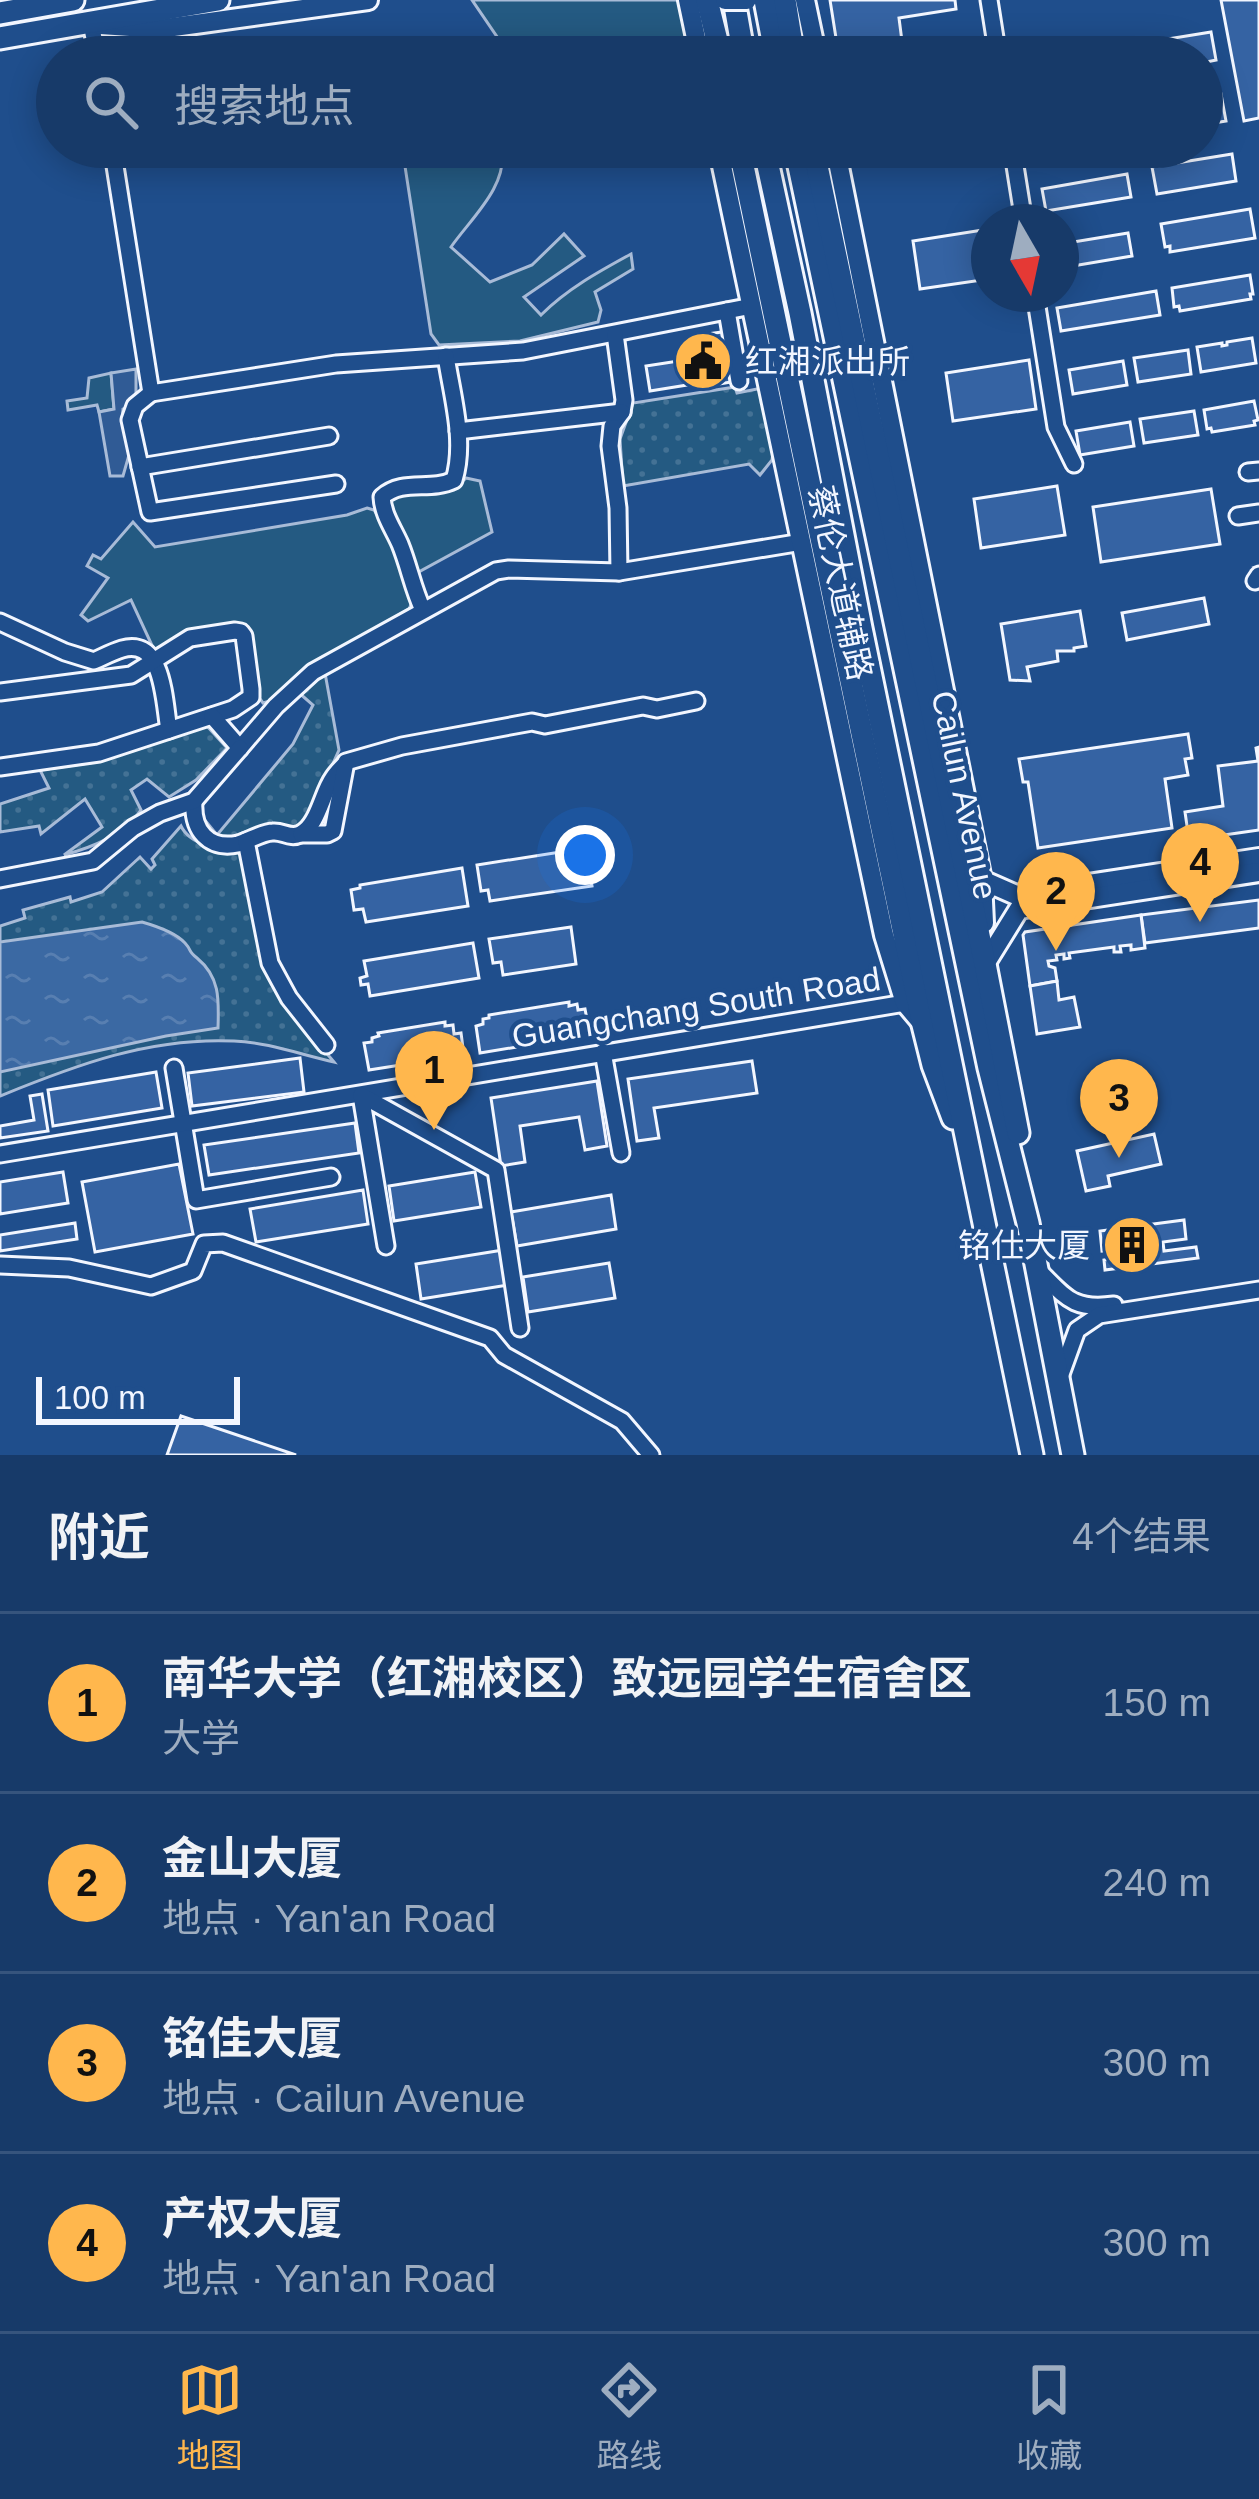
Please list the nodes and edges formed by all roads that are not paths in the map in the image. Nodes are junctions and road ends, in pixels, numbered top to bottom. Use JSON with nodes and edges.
{"nodes":[{"id":1,"x":73,"y":0,"type":"edge"},
{"id":2,"x":218,"y":0,"type":"edge"},
{"id":3,"x":368,"y":0,"type":"edge"},
{"id":4,"x":688,"y":0,"type":"edge"},
{"id":5,"x":734,"y":0,"type":"edge"},
{"id":6,"x":747,"y":0,"type":"edge"},
{"id":7,"x":765,"y":0,"type":"edge"},
{"id":8,"x":785,"y":0,"type":"edge"},
{"id":9,"x":805,"y":0,"type":"edge"},
{"id":10,"x":989,"y":0,"type":"edge"},
{"id":11,"x":713,"y":3,"type":"edge"},
{"id":12,"x":0,"y":13,"type":"edge"},
{"id":13,"x":91,"y":24,"type":"junction"},
{"id":14,"x":94,"y":36,"type":"edge"},
{"id":15,"x":696,"y":36,"type":"edge"},
{"id":16,"x":718,"y":36,"type":"edge"},
{"id":17,"x":740,"y":36,"type":"edge"},
{"id":18,"x":772,"y":36,"type":"edge"},
{"id":19,"x":791,"y":36,"type":"edge"},
{"id":20,"x":813,"y":36,"type":"edge"},
{"id":21,"x":995,"y":36,"type":"edge"},
{"id":22,"x":0,"y":38,"type":"edge"},
{"id":23,"x":115,"y":168,"type":"edge"},
{"id":24,"x":722,"y":168,"type":"edge"},
{"id":25,"x":744,"y":168,"type":"edge"},
{"id":26,"x":769,"y":168,"type":"edge"},
{"id":27,"x":799,"y":168,"type":"edge"},
{"id":28,"x":817,"y":168,"type":"edge"},
{"id":29,"x":840,"y":168,"type":"edge"},
{"id":30,"x":1015,"y":168,"type":"edge"},
{"id":31,"x":1021,"y":204,"type":"edge"},
{"id":32,"x":752,"y":306,"type":"junction"},
{"id":33,"x":727,"y":311,"type":"junction"},
{"id":34,"x":1038,"y":312,"type":"edge"},
{"id":35,"x":615,"y":334,"type":"junction"},
{"id":36,"x":446,"y":356,"type":"junction"},
{"id":37,"x":739,"y":381,"type":"dead end"},
{"id":38,"x":151,"y":393,"type":"junction"},
{"id":39,"x":622,"y":412,"type":"junction"},
{"id":40,"x":458,"y":431,"type":"junction"},
{"id":41,"x":329,"y":436,"type":"dead end"},
{"id":42,"x":1074,"y":464,"type":"dead end"},
{"id":43,"x":140,"y":466,"type":"junction"},
{"id":44,"x":336,"y":484,"type":"dead end"},
{"id":45,"x":1259,"y":513,"type":"edge"},
{"id":46,"x":1238,"y":516,"type":"dead end"},
{"id":47,"x":802,"y":542,"type":"junction"},
{"id":48,"x":619,"y":572,"type":"junction"},
{"id":49,"x":423,"y":610,"type":"junction"},
{"id":50,"x":0,"y":622,"type":"edge"},
{"id":51,"x":153,"y":660,"type":"junction"},
{"id":52,"x":0,"y":692,"type":"edge"},
{"id":53,"x":696,"y":701,"type":"dead end"},
{"id":54,"x":212,"y":716,"type":"junction"},
{"id":55,"x":169,"y":730,"type":"junction"},
{"id":56,"x":240,"y":748,"type":"junction"},
{"id":57,"x":0,"y":767,"type":"edge"},
{"id":58,"x":194,"y":801,"type":"junction"},
{"id":59,"x":246,"y":841,"type":"junction"},
{"id":60,"x":1259,"y":858,"type":"edge"},
{"id":61,"x":1259,"y":872,"type":"edge"},
{"id":62,"x":0,"y":879,"type":"edge"},
{"id":63,"x":982,"y":880,"type":"junction"},
{"id":64,"x":985,"y":964,"type":"junction"},
{"id":65,"x":905,"y":1003,"type":"junction"},
{"id":66,"x":922,"y":1024,"type":"junction"},
{"id":67,"x":326,"y":1045,"type":"dead end"},
{"id":68,"x":603,"y":1052,"type":"junction"},
{"id":69,"x":174,"y":1068,"type":"dead end"},
{"id":70,"x":361,"y":1095,"type":"junction"},
{"id":71,"x":183,"y":1124,"type":"junction"},
{"id":72,"x":620,"y":1153,"type":"dead end"},
{"id":73,"x":0,"y":1154,"type":"edge"},
{"id":74,"x":331,"y":1177,"type":"dead end"},
{"id":75,"x":976,"y":1181,"type":"junction"},
{"id":76,"x":1028,"y":1223,"type":"junction"},
{"id":77,"x":386,"y":1246,"type":"dead end"},
{"id":78,"x":0,"y":1265,"type":"edge"},
{"id":79,"x":1037,"y":1270,"type":"junction"},
{"id":80,"x":1259,"y":1286,"type":"edge"},
{"id":81,"x":520,"y":1328,"type":"dead end"},
{"id":82,"x":1059,"y":1380,"type":"junction"},
{"id":83,"x":651,"y":1455,"type":"edge"},
{"id":84,"x":1032,"y":1455,"type":"edge"},
{"id":85,"x":1073,"y":1455,"type":"edge"}],
"edges":[{"from":1,"to":12,"type":"highway"},
{"from":2,"to":13,"type":"highway"},
{"from":3,"to":13,"type":"main road"},
{"from":4,"to":15,"type":"main road"},
{"from":5,"to":17,"type":"highway"},
{"from":6,"to":11,"type":"main road","bridge":true},
{"from":7,"to":18,"type":"highway"},
{"from":8,"to":19,"type":"highway"},
{"from":9,"to":20,"type":"main road"},
{"from":10,"to":21,"type":"street"},
{"from":11,"to":16,"type":"highway"},
{"from":13,"to":14,"type":"street"},
{"from":13,"to":22,"type":"highway"},
{"from":23,"to":38,"type":"street"},
{"from":24,"to":32,"type":"main road","name":"蔡伦大道辅路"},
{"from":25,"to":66,"type":"highway"},
{"from":26,"to":75,"type":"highway","name":"Cailun Avenue"},
{"from":27,"to":76,"type":"highway","name":"Cailun Avenue"},
{"from":28,"to":64,"type":"highway"},
{"from":29,"to":63,"type":"main road"},
{"from":30,"to":31,"type":"street"},
{"from":32,"to":33,"type":"street"},
{"from":32,"to":47,"type":"main road","name":"蔡伦大道辅路"},
{"from":33,"to":35,"type":"street"},
{"from":33,"to":37,"type":"street"},
{"from":34,"to":42,"type":"street"},
{"from":35,"to":36,"type":"street"},
{"from":35,"to":39,"type":"street"},
{"from":36,"to":38,"type":"street"},
{"from":36,"to":40,"type":"street"},
{"from":38,"to":43,"type":"street"},
{"from":39,"to":40,"type":"street"},
{"from":39,"to":48,"type":"street"},
{"from":40,"to":49,"type":"street"},
{"from":41,"to":43,"type":"street"},
{"from":43,"to":44,"type":"street"},
{"from":45,"to":46,"type":"street"},
{"from":47,"to":48,"type":"street"},
{"from":47,"to":65,"type":"main road","name":"蔡伦大道辅路"},
{"from":48,"to":49,"type":"street"},
{"from":49,"to":56,"type":"street"},
{"from":50,"to":51,"type":"street"},
{"from":51,"to":52,"type":"street"},
{"from":51,"to":54,"type":"street"},
{"from":51,"to":55,"type":"street"},
{"from":53,"to":59,"type":"street"},
{"from":54,"to":55,"type":"street"},
{"from":54,"to":56,"type":"street"},
{"from":55,"to":57,"type":"street"},
{"from":56,"to":58,"type":"street"},
{"from":58,"to":59,"type":"street"},
{"from":58,"to":62,"type":"street"},
{"from":59,"to":67,"type":"street"},
{"from":60,"to":63,"type":"main road"},
{"from":61,"to":64,"type":"main road"},
{"from":63,"to":64,"type":"main road"},
{"from":64,"to":76,"type":"highway"},
{"from":65,"to":66,"type":"main road","name":"蔡伦大道辅路"},
{"from":65,"to":68,"type":"street","name":"Guangchang South Road"},
{"from":66,"to":75,"type":"highway"},
{"from":68,"to":70,"type":"street","name":"Guangchang South Road"},
{"from":68,"to":72,"type":"street"},
{"from":69,"to":71,"type":"street"},
{"from":70,"to":71,"type":"street","name":"Guangchang South Road"},
{"from":70,"to":77,"type":"street"},
{"from":70,"to":81,"type":"street"},
{"from":71,"to":73,"type":"street","name":"Guangchang South Road"},
{"from":71,"to":74,"type":"street"},
{"from":75,"to":84,"type":"highway","name":"Cailun Avenue"},
{"from":76,"to":79,"type":"highway","name":"Cailun Avenue"},
{"from":78,"to":83,"type":"street"},
{"from":79,"to":80,"type":"street"},
{"from":79,"to":82,"type":"highway","name":"Cailun Avenue"},
{"from":80,"to":82,"type":"street"},
{"from":82,"to":85,"type":"highway","name":"Cailun Avenue"}]}
